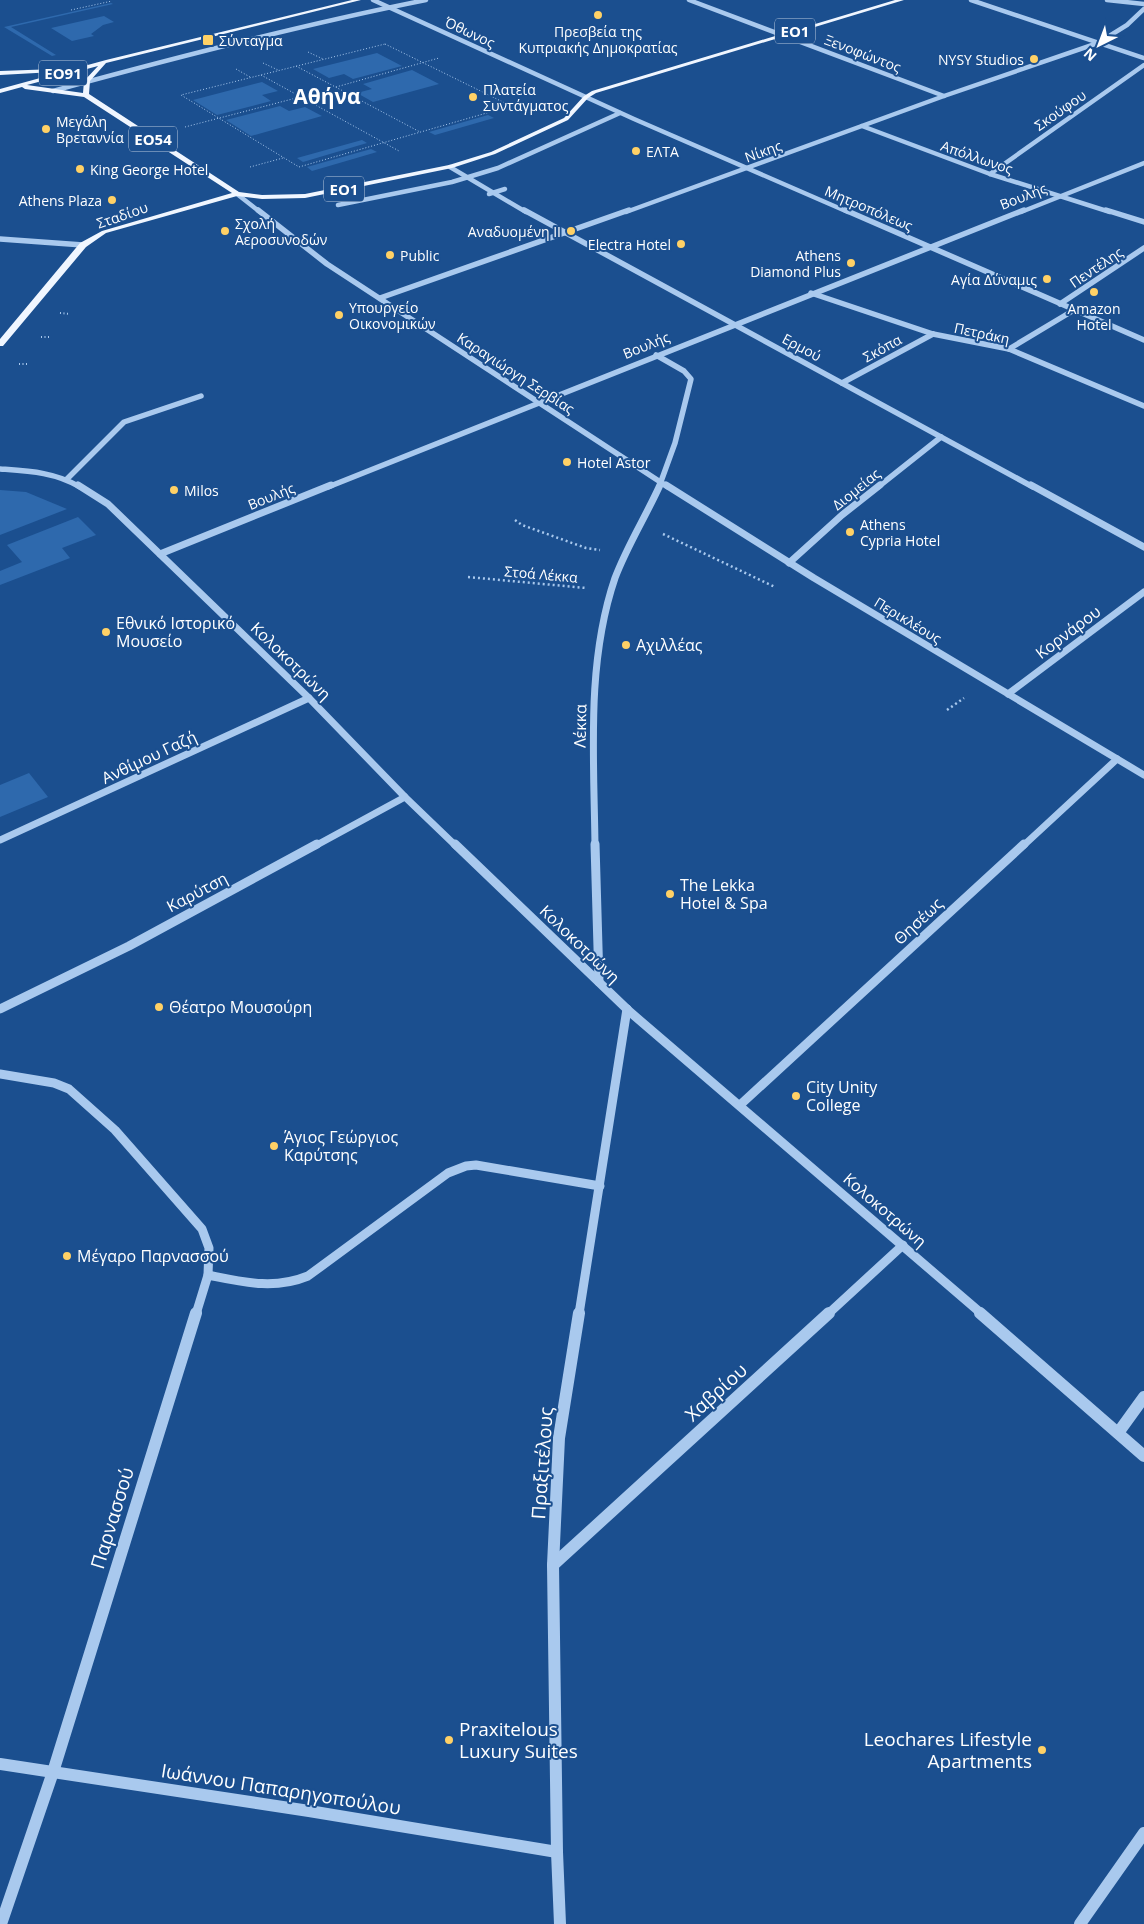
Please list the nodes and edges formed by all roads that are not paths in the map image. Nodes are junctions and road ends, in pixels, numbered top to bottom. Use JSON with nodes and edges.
{"nodes":[{"id":1,"x":358,"y":0,"type":"edge"},
{"id":2,"x":373,"y":0,"type":"edge"},
{"id":3,"x":426,"y":0,"type":"edge"},
{"id":4,"x":689,"y":0,"type":"edge"},
{"id":5,"x":901,"y":0,"type":"edge"},
{"id":6,"x":971,"y":0,"type":"edge"},
{"id":7,"x":1107,"y":0,"type":"edge"},
{"id":8,"x":1144,"y":4,"type":"edge"},
{"id":9,"x":389,"y":7,"type":"junction"},
{"id":10,"x":1144,"y":9,"type":"edge"},
{"id":11,"x":782,"y":35,"type":"junction"},
{"id":12,"x":1098,"y":42,"type":"junction"},
{"id":13,"x":1144,"y":58,"type":"edge"},
{"id":14,"x":108,"y":61,"type":"junction"},
{"id":15,"x":1144,"y":65,"type":"edge"},
{"id":16,"x":0,"y":73,"type":"edge"},
{"id":17,"x":86,"y":82,"type":"junction"},
{"id":18,"x":0,"y":83,"type":"edge"},
{"id":19,"x":18,"y":86,"type":"junction"},
{"id":20,"x":53,"y":90,"type":"junction"},
{"id":21,"x":0,"y":91,"type":"edge"},
{"id":22,"x":86,"y":95,"type":"junction"},
{"id":23,"x":944,"y":96,"type":"junction"},
{"id":24,"x":585,"y":97,"type":"junction"},
{"id":25,"x":620,"y":113,"type":"junction"},
{"id":26,"x":862,"y":126,"type":"junction"},
{"id":27,"x":1144,"y":163,"type":"edge"},
{"id":28,"x":450,"y":167,"type":"junction"},
{"id":29,"x":748,"y":169,"type":"junction"},
{"id":30,"x":990,"y":174,"type":"junction"},
{"id":31,"x":466,"y":178,"type":"junction"},
{"id":32,"x":504,"y":189,"type":"dead end"},
{"id":33,"x":237,"y":194,"type":"junction"},
{"id":34,"x":490,"y":194,"type":"junction"},
{"id":35,"x":1057,"y":196,"type":"junction"},
{"id":36,"x":338,"y":205,"type":"dead end"},
{"id":37,"x":1144,"y":222,"type":"edge"},
{"id":38,"x":565,"y":233,"type":"junction"},
{"id":39,"x":0,"y":239,"type":"edge"},
{"id":40,"x":84,"y":245,"type":"junction"},
{"id":41,"x":929,"y":246,"type":"junction"},
{"id":42,"x":1144,"y":248,"type":"edge"},
{"id":43,"x":811,"y":293,"type":"junction"},
{"id":44,"x":380,"y":298,"type":"junction"},
{"id":45,"x":1060,"y":304,"type":"junction"},
{"id":46,"x":1074,"y":310,"type":"junction"},
{"id":47,"x":733,"y":324,"type":"junction"},
{"id":48,"x":933,"y":334,"type":"junction"},
{"id":49,"x":1144,"y":340,"type":"edge"},
{"id":50,"x":0,"y":344,"type":"edge"},
{"id":51,"x":1010,"y":349,"type":"junction"},
{"id":52,"x":656,"y":354,"type":"junction"},
{"id":53,"x":842,"y":383,"type":"junction"},
{"id":54,"x":201,"y":396,"type":"dead end"},
{"id":55,"x":536,"y":402,"type":"junction"},
{"id":56,"x":1144,"y":406,"type":"edge"},
{"id":57,"x":942,"y":437,"type":"junction"},
{"id":58,"x":0,"y":469,"type":"edge"},
{"id":59,"x":67,"y":478,"type":"junction"},
{"id":60,"x":661,"y":482,"type":"junction"},
{"id":61,"x":1144,"y":547,"type":"edge"},
{"id":62,"x":160,"y":554,"type":"junction"},
{"id":63,"x":789,"y":563,"type":"junction"},
{"id":64,"x":1144,"y":592,"type":"edge"},
{"id":65,"x":1008,"y":694,"type":"junction"},
{"id":66,"x":309,"y":698,"type":"junction"},
{"id":67,"x":1117,"y":758,"type":"junction"},
{"id":68,"x":1144,"y":775,"type":"edge"},
{"id":69,"x":405,"y":796,"type":"junction"},
{"id":70,"x":0,"y":840,"type":"edge"},
{"id":71,"x":599,"y":982,"type":"junction"},
{"id":72,"x":0,"y":1009,"type":"edge"},
{"id":73,"x":627,"y":1009,"type":"junction"},
{"id":74,"x":0,"y":1074,"type":"edge"},
{"id":75,"x":740,"y":1105,"type":"junction"},
{"id":76,"x":600,"y":1186,"type":"junction"},
{"id":77,"x":903,"y":1245,"type":"junction"},
{"id":78,"x":208,"y":1275,"type":"junction"},
{"id":79,"x":1144,"y":1397,"type":"edge"},
{"id":80,"x":1118,"y":1433,"type":"junction"},
{"id":81,"x":1144,"y":1456,"type":"edge"},
{"id":82,"x":553,"y":1565,"type":"junction"},
{"id":83,"x":0,"y":1764,"type":"edge"},
{"id":84,"x":53,"y":1772,"type":"junction"},
{"id":85,"x":1144,"y":1833,"type":"edge"},
{"id":86,"x":557,"y":1852,"type":"junction"},
{"id":87,"x":1,"y":1924,"type":"edge"},
{"id":88,"x":560,"y":1924,"type":"edge"},
{"id":89,"x":1080,"y":1924,"type":"edge"}],
"edges":[{"from":1,"to":14,"type":"main road","number":"ΕΟ91"},
{"from":2,"to":9,"type":"street","name":"Όθωνος"},
{"from":3,"to":9,"type":"street"},
{"from":4,"to":11,"type":"street","name":"Ξενοφώντος"},
{"from":5,"to":11,"type":"main road","number":"ΕΟ1"},
{"from":6,"to":12,"type":"street"},
{"from":7,"to":8,"type":"street"},
{"from":9,"to":17,"type":"street"},
{"from":9,"to":24,"type":"street","name":"Όθωνος"},
{"from":10,"to":12,"type":"street","name":"Νίκης"},
{"from":11,"to":23,"type":"street","name":"Ξενοφώντος"},
{"from":11,"to":24,"type":"main road","number":"ΕΟ1"},
{"from":12,"to":13,"type":"street"},
{"from":12,"to":23,"type":"street","name":"Νίκης"},
{"from":14,"to":16,"type":"main road"},
{"from":14,"to":17,"type":"main road"},
{"from":14,"to":19,"type":"main road","number":"ΕΟ91"},
{"from":15,"to":30,"type":"street","name":"Σκούφου"},
{"from":17,"to":20,"type":"street"},
{"from":17,"to":22,"type":"main road"},
{"from":18,"to":19,"type":"main road","number":"ΕΟ54"},
{"from":19,"to":20,"type":"main road","number":"ΕΟ54"},
{"from":19,"to":21,"type":"main road"},
{"from":20,"to":22,"type":"main road","number":"ΕΟ54"},
{"from":22,"to":33,"type":"main road","number":"ΕΟ54"},
{"from":23,"to":26,"type":"street","name":"Νίκης"},
{"from":24,"to":25,"type":"street","name":"Μητροπόλεως"},
{"from":24,"to":28,"type":"main road","number":"ΕΟ1"},
{"from":25,"to":29,"type":"street","name":"Μητροπόλεως"},
{"from":25,"to":31,"type":"street"},
{"from":26,"to":29,"type":"street","name":"Νίκης"},
{"from":26,"to":30,"type":"street","name":"Απόλλωνος"},
{"from":27,"to":35,"type":"street","name":"Βουλής"},
{"from":28,"to":31,"type":"street","name":"Ερμού"},
{"from":28,"to":33,"type":"main road","number":"ΕΟ1"},
{"from":29,"to":38,"type":"street","name":"Νίκης"},
{"from":29,"to":41,"type":"street","name":"Μητροπόλεως"},
{"from":30,"to":35,"type":"street","name":"Απόλλωνος"},
{"from":31,"to":34,"type":"street","name":"Ερμού"},
{"from":31,"to":36,"type":"street"},
{"from":32,"to":34,"type":"street"},
{"from":33,"to":40,"type":"main road","name":"Σταδίου","number":"ΕΟ1"},
{"from":33,"to":44,"type":"street","name":"Καραγιώργη Σερβίας"},
{"from":34,"to":38,"type":"street","name":"Ερμού"},
{"from":35,"to":37,"type":"street","name":"Απόλλωνος"},
{"from":35,"to":41,"type":"street","name":"Βουλής"},
{"from":38,"to":44,"type":"street","name":"Νίκης"},
{"from":38,"to":47,"type":"street","name":"Ερμού"},
{"from":39,"to":40,"type":"street"},
{"from":40,"to":50,"type":"main road","name":"Σταδίου","number":"ΕΟ1"},
{"from":41,"to":43,"type":"street","name":"Βουλής"},
{"from":41,"to":45,"type":"street","name":"Μητροπόλεως"},
{"from":42,"to":45,"type":"street","name":"Πεντέλης"},
{"from":43,"to":47,"type":"street","name":"Βουλής"},
{"from":43,"to":48,"type":"street","name":"Πετράκη"},
{"from":44,"to":55,"type":"street","name":"Καραγιώργη Σερβίας"},
{"from":45,"to":46,"type":"street","name":"Μητροπόλεως"},
{"from":46,"to":49,"type":"street","name":"Μητροπόλεως"},
{"from":46,"to":51,"type":"street","name":"Πεντέλης"},
{"from":47,"to":52,"type":"street","name":"Βουλής"},
{"from":47,"to":53,"type":"street","name":"Ερμού"},
{"from":48,"to":51,"type":"street","name":"Πετράκη"},
{"from":48,"to":53,"type":"street","name":"Σκόπα"},
{"from":51,"to":56,"type":"street","name":"Πετράκη"},
{"from":52,"to":55,"type":"street","name":"Βουλής"},
{"from":52,"to":60,"type":"street","name":"Λέκκα"},
{"from":53,"to":57,"type":"street","name":"Ερμού"},
{"from":54,"to":59,"type":"street"},
{"from":55,"to":60,"type":"street","name":"Καραγιώργη Σερβίας"},
{"from":55,"to":62,"type":"street","name":"Βουλής"},
{"from":57,"to":61,"type":"street","name":"Ερμού"},
{"from":57,"to":63,"type":"street","name":"Διομείας"},
{"from":58,"to":59,"type":"street","name":"Κολοκοτρώνη"},
{"from":59,"to":62,"type":"street","name":"Κολοκοτρώνη"},
{"from":60,"to":63,"type":"street","name":"Περικλέους"},
{"from":60,"to":71,"type":"street","name":"Λέκκα"},
{"from":62,"to":66,"type":"street","name":"Κολοκοτρώνη"},
{"from":63,"to":65,"type":"street","name":"Περικλέους"},
{"from":64,"to":65,"type":"street","name":"Κορνάρου"},
{"from":65,"to":67,"type":"street","name":"Περικλέους"},
{"from":66,"to":69,"type":"street","name":"Κολοκοτρώνη"},
{"from":66,"to":70,"type":"street","name":"Ανθίμου Γαζή"},
{"from":67,"to":68,"type":"street","name":"Περικλέους"},
{"from":67,"to":75,"type":"street","name":"Θησέως"},
{"from":69,"to":71,"type":"street","name":"Κολοκοτρώνη"},
{"from":69,"to":72,"type":"street","name":"Καρύτση"},
{"from":71,"to":73,"type":"street","name":"Κολοκοτρώνη"},
{"from":73,"to":75,"type":"street","name":"Κολοκοτρώνη"},
{"from":73,"to":76,"type":"street","name":"Πραξιτέλους"},
{"from":74,"to":78,"type":"street"},
{"from":75,"to":77,"type":"street","name":"Κολοκοτρώνη"},
{"from":76,"to":78,"type":"street"},
{"from":76,"to":82,"type":"street","name":"Πραξιτέλους"},
{"from":77,"to":80,"type":"street","name":"Κολοκοτρώνη"},
{"from":77,"to":82,"type":"street","name":"Χαβρίου"},
{"from":78,"to":84,"type":"street","name":"Παρνασσού"},
{"from":79,"to":80,"type":"street"},
{"from":80,"to":81,"type":"street","name":"Κολοκοτρώνη"},
{"from":82,"to":86,"type":"street","name":"Πραξιτέλους"},
{"from":83,"to":84,"type":"street","name":"Ιωάννου Παπαρηγοπούλου"},
{"from":84,"to":86,"type":"street","name":"Ιωάννου Παπαρηγοπούλου"},
{"from":84,"to":87,"type":"street"},
{"from":85,"to":89,"type":"street"},
{"from":86,"to":88,"type":"street","name":"Πραξιτέλους"}]}
